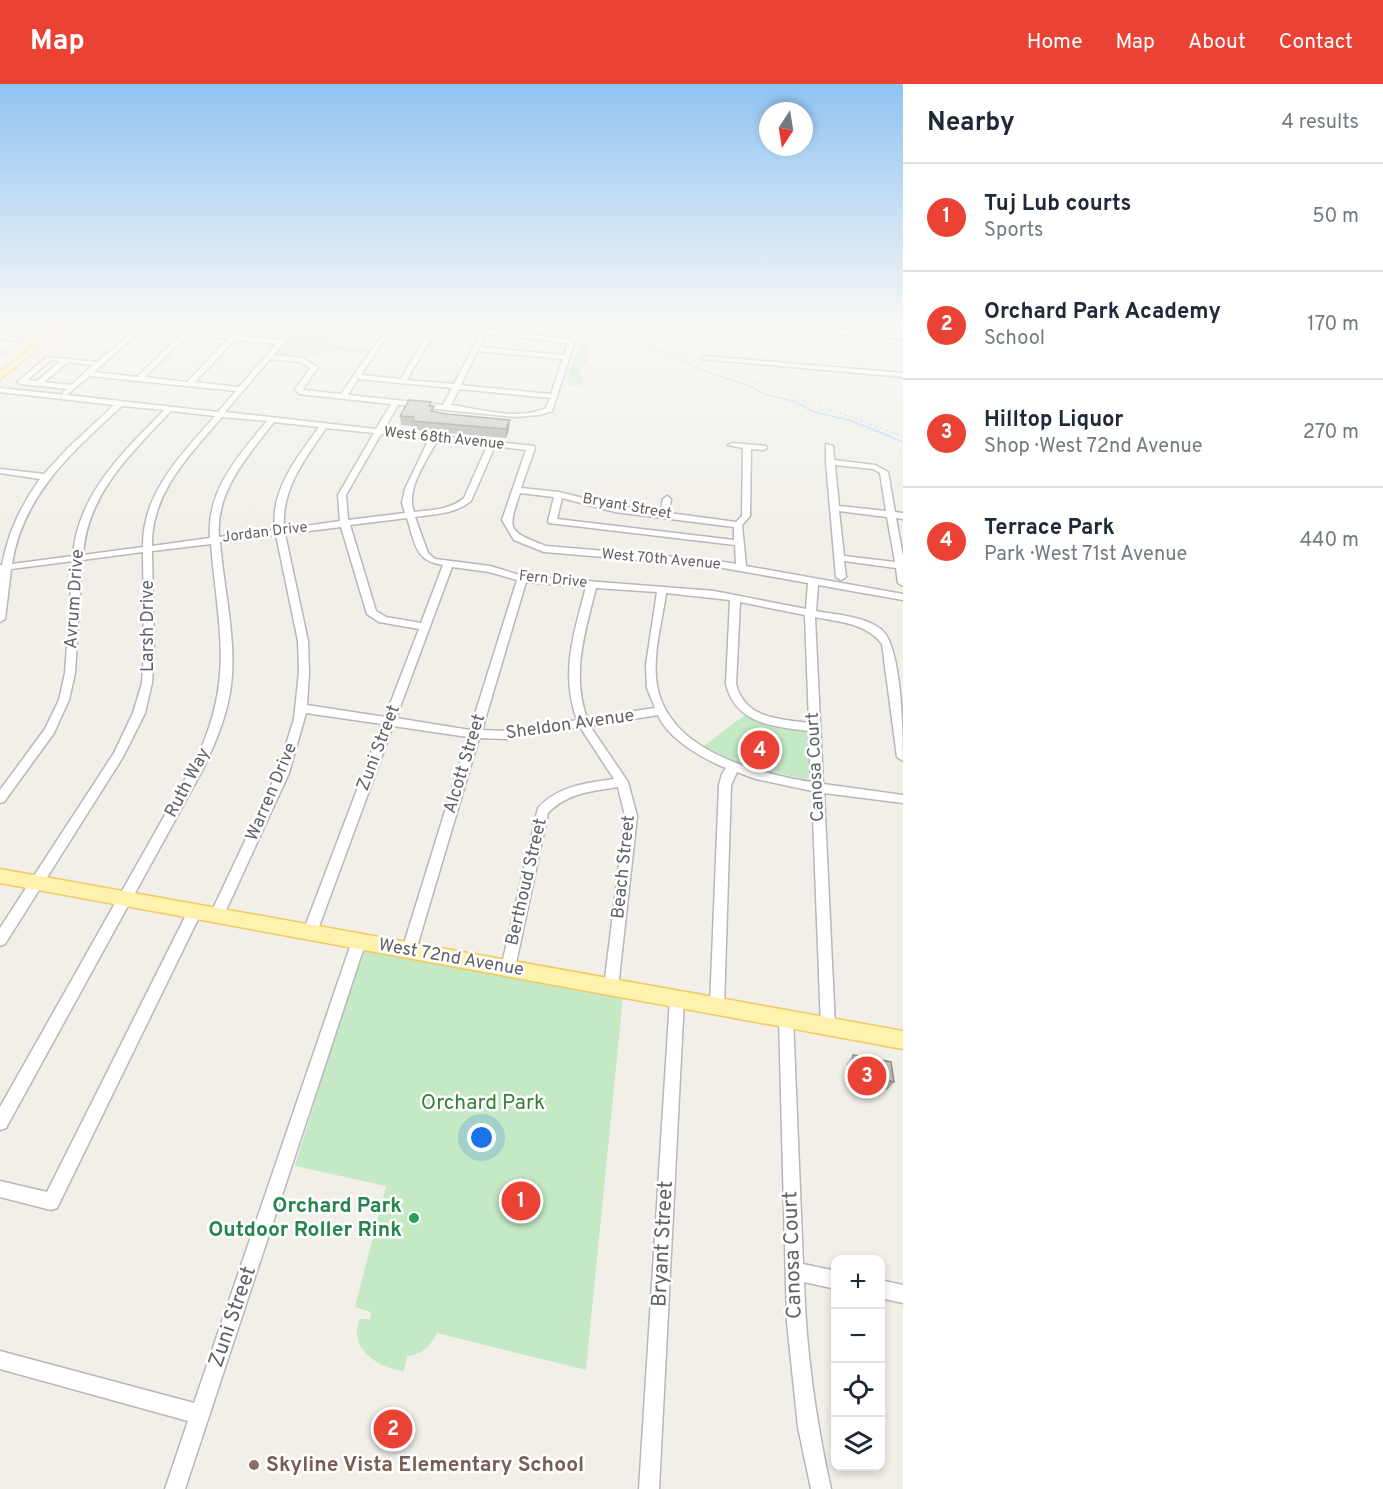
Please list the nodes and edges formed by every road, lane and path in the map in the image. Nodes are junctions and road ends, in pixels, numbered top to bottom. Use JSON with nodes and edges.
{"nodes":[{"id":1,"x":71,"y":389,"type":"edge"},
{"id":2,"x":236,"y":389,"type":"edge"},
{"id":3,"x":240,"y":389,"type":"joint"},
{"id":4,"x":299,"y":389,"type":"edge"},
{"id":5,"x":349,"y":389,"type":"edge"},
{"id":6,"x":455,"y":389,"type":"edge"},
{"id":7,"x":481,"y":389,"type":"edge"},
{"id":8,"x":556,"y":389,"type":"edge"},
{"id":9,"x":0,"y":390,"type":"edge"},
{"id":10,"x":554,"y":396,"type":"junction"},
{"id":11,"x":61,"y":397,"type":"junction"},
{"id":12,"x":343,"y":397,"type":"junction"},
{"id":13,"x":395,"y":403,"type":"junction"},
{"id":14,"x":119,"y":404,"type":"junction"},
{"id":15,"x":446,"y":407,"type":"junction"},
{"id":16,"x":169,"y":409,"type":"junction"},
{"id":17,"x":220,"y":414,"type":"junction"},
{"id":18,"x":272,"y":420,"type":"junction"},
{"id":19,"x":324,"y":426,"type":"junction"},
{"id":20,"x":379,"y":431,"type":"junction"},
{"id":21,"x":434,"y":438,"type":"junction"},
{"id":22,"x":492,"y":444,"type":"junction"},
{"id":23,"x":732,"y":445,"type":"dead end"},
{"id":24,"x":747,"y":446,"type":"junction"},
{"id":25,"x":829,"y":446,"type":"dead end"},
{"id":26,"x":531,"y":448,"type":"joint"},
{"id":27,"x":763,"y":448,"type":"dead end"},
{"id":28,"x":830,"y":462,"type":"junction"},
{"id":29,"x":0,"y":471,"type":"edge"},
{"id":30,"x":46,"y":477,"type":"junction"},
{"id":31,"x":516,"y":490,"type":"junction"},
{"id":32,"x":559,"y":495,"type":"junction"},
{"id":33,"x":667,"y":499,"type":"dead end"},
{"id":34,"x":903,"y":506,"type":"edge"},
{"id":35,"x":836,"y":508,"type":"junction"},
{"id":36,"x":890,"y":509,"type":"junction"},
{"id":37,"x":409,"y":515,"type":"junction"},
{"id":38,"x":664,"y":515,"type":"junction"},
{"id":39,"x":903,"y":516,"type":"edge"},
{"id":40,"x":345,"y":524,"type":"junction"},
{"id":41,"x":738,"y":525,"type":"junction"},
{"id":42,"x":280,"y":532,"type":"junction"},
{"id":43,"x":214,"y":540,"type":"junction"},
{"id":44,"x":740,"y":543,"type":"junction"},
{"id":45,"x":147,"y":548,"type":"junction"},
{"id":46,"x":77,"y":557,"type":"junction"},
{"id":47,"x":840,"y":558,"type":"junction"},
{"id":48,"x":448,"y":564,"type":"junction"},
{"id":49,"x":901,"y":566,"type":"edge"},
{"id":50,"x":4,"y":567,"type":"edge"},
{"id":51,"x":741,"y":568,"type":"junction"},
{"id":52,"x":842,"y":578,"type":"dead end"},
{"id":53,"x":522,"y":579,"type":"junction"},
{"id":54,"x":813,"y":581,"type":"junction"},
{"id":55,"x":903,"y":583,"type":"edge"},
{"id":56,"x":592,"y":584,"type":"junction"},
{"id":57,"x":662,"y":589,"type":"junction"},
{"id":58,"x":903,"y":597,"type":"edge"},
{"id":59,"x":735,"y":598,"type":"junction"},
{"id":60,"x":810,"y":612,"type":"junction"},
{"id":61,"x":0,"y":619,"type":"edge"},
{"id":62,"x":425,"y":627,"type":"junction"},
{"id":63,"x":302,"y":708,"type":"junction"},
{"id":64,"x":660,"y":711,"type":"junction"},
{"id":65,"x":390,"y":720,"type":"junction"},
{"id":66,"x":583,"y":724,"type":"junction"},
{"id":67,"x":813,"y":728,"type":"junction"},
{"id":68,"x":474,"y":734,"type":"junction"},
{"id":69,"x":903,"y":758,"type":"edge"},
{"id":70,"x":733,"y":768,"type":"junction"},
{"id":71,"x":622,"y":782,"type":"junction"},
{"id":72,"x":816,"y":786,"type":"junction"},
{"id":73,"x":0,"y":799,"type":"edge"},
{"id":74,"x":903,"y":799,"type":"edge"},
{"id":75,"x":0,"y":876,"type":"edge"},
{"id":76,"x":37,"y":883,"type":"junction"},
{"id":77,"x":125,"y":898,"type":"junction"},
{"id":78,"x":195,"y":911,"type":"junction"},
{"id":79,"x":217,"y":915,"type":"junction"},
{"id":80,"x":310,"y":932,"type":"junction"},
{"id":81,"x":0,"y":940,"type":"edge"},
{"id":82,"x":359,"y":941,"type":"junction"},
{"id":83,"x":409,"y":950,"type":"junction"},
{"id":84,"x":508,"y":968,"type":"junction"},
{"id":85,"x":611,"y":987,"type":"junction"},
{"id":86,"x":677,"y":999,"type":"junction"},
{"id":87,"x":717,"y":1006,"type":"junction"},
{"id":88,"x":786,"y":1018,"type":"junction"},
{"id":89,"x":828,"y":1026,"type":"junction"},
{"id":90,"x":903,"y":1040,"type":"edge"},
{"id":91,"x":0,"y":1122,"type":"edge"},
{"id":92,"x":0,"y":1190,"type":"edge"},
{"id":93,"x":793,"y":1271,"type":"junction"},
{"id":94,"x":831,"y":1279,"type":"edge"},
{"id":95,"x":885,"y":1290,"type":"edge"},
{"id":96,"x":903,"y":1294,"type":"edge"},
{"id":97,"x":0,"y":1360,"type":"edge"},
{"id":98,"x":200,"y":1414,"type":"junction"},
{"id":99,"x":175,"y":1489,"type":"edge"},
{"id":100,"x":649,"y":1489,"type":"edge"},
{"id":101,"x":821,"y":1489,"type":"edge"}],
"edges":[{"from":1,"to":11,"type":"street"},
{"from":2,"to":3,"type":"street"},
{"from":3,"to":17,"type":"street","name":"Larsh Drive"},
{"from":4,"to":12,"type":"street"},
{"from":5,"to":12,"type":"street"},
{"from":6,"to":15,"type":"street"},
{"from":7,"to":10,"type":"street"},
{"from":8,"to":10,"type":"street"},
{"from":9,"to":11,"type":"street","name":"West 68th Avenue"},
{"from":10,"to":15,"type":"street"},
{"from":11,"to":14,"type":"street","name":"West 68th Avenue"},
{"from":12,"to":13,"type":"street"},
{"from":13,"to":15,"type":"street"},
{"from":13,"to":20,"type":"street"},
{"from":14,"to":16,"type":"street","name":"West 68th Avenue"},
{"from":14,"to":30,"type":"street"},
{"from":16,"to":17,"type":"street","name":"West 68th Avenue"},
{"from":16,"to":46,"type":"street","name":"Avrum Drive"},
{"from":17,"to":18,"type":"street","name":"West 68th Avenue"},
{"from":17,"to":45,"type":"street","name":"Larsh Drive"},
{"from":18,"to":19,"type":"street","name":"West 68th Avenue"},
{"from":18,"to":43,"type":"street","name":"Ruth Way"},
{"from":19,"to":20,"type":"street","name":"West 68th Avenue"},
{"from":19,"to":42,"type":"street","name":"Warren Drive"},
{"from":20,"to":21,"type":"street","name":"West 68th Avenue"},
{"from":20,"to":40,"type":"street"},
{"from":21,"to":22,"type":"street","name":"West 68th Avenue"},
{"from":21,"to":37,"type":"street","name":"Fern Drive"},
{"from":22,"to":26,"type":"street","name":"West 68th Avenue"},
{"from":22,"to":37,"type":"street","name":"Jordan Drive"},
{"from":23,"to":24,"type":"street"},
{"from":24,"to":27,"type":"street"},
{"from":24,"to":41,"type":"street"},
{"from":25,"to":28,"type":"street"},
{"from":26,"to":31,"type":"street","name":"West 70th Avenue"},
{"from":28,"to":35,"type":"street"},
{"from":28,"to":36,"type":"street"},
{"from":29,"to":30,"type":"street"},
{"from":30,"to":50,"type":"street"},
{"from":31,"to":32,"type":"street","name":"Bryant Street"},
{"from":31,"to":51,"type":"street","name":"West 70th Avenue"},
{"from":32,"to":38,"type":"street","name":"Bryant Street"},
{"from":32,"to":44,"type":"street"},
{"from":33,"to":38,"type":"street"},
{"from":34,"to":36,"type":"street"},
{"from":35,"to":36,"type":"street"},
{"from":35,"to":47,"type":"street"},
{"from":36,"to":39,"type":"street"},
{"from":36,"to":49,"type":"street"},
{"from":37,"to":40,"type":"street","name":"Jordan Drive"},
{"from":37,"to":48,"type":"street","name":"Fern Drive"},
{"from":38,"to":41,"type":"street","name":"Bryant Street"},
{"from":40,"to":42,"type":"street","name":"Jordan Drive"},
{"from":40,"to":62,"type":"street"},
{"from":41,"to":44,"type":"street"},
{"from":42,"to":43,"type":"street","name":"Jordan Drive"},
{"from":42,"to":63,"type":"street","name":"Warren Drive"},
{"from":43,"to":45,"type":"street","name":"Jordan Drive"},
{"from":43,"to":77,"type":"street","name":"Ruth Way"},
{"from":44,"to":51,"type":"street"},
{"from":45,"to":46,"type":"street","name":"Jordan Drive"},
{"from":45,"to":76,"type":"street","name":"Larsh Drive"},
{"from":46,"to":50,"type":"street","name":"Jordan Drive"},
{"from":46,"to":73,"type":"street","name":"Avrum Drive"},
{"from":47,"to":49,"type":"street"},
{"from":47,"to":52,"type":"street"},
{"from":48,"to":53,"type":"street","name":"Fern Drive"},
{"from":48,"to":62,"type":"street","name":"Zuni Street"},
{"from":49,"to":55,"type":"street"},
{"from":50,"to":61,"type":"street"},
{"from":51,"to":54,"type":"street","name":"West 70th Avenue"},
{"from":53,"to":56,"type":"street","name":"Fern Drive"},
{"from":53,"to":68,"type":"street","name":"Alcott Street"},
{"from":54,"to":58,"type":"street","name":"West 70th Avenue"},
{"from":54,"to":60,"type":"street","name":"Canosa Court"},
{"from":56,"to":57,"type":"street","name":"Fern Drive"},
{"from":56,"to":66,"type":"street","name":"Beach Street"},
{"from":57,"to":59,"type":"street","name":"Fern Drive"},
{"from":57,"to":64,"type":"street"},
{"from":59,"to":60,"type":"street","name":"Fern Drive"},
{"from":59,"to":67,"type":"street"},
{"from":60,"to":67,"type":"street","name":"Canosa Court"},
{"from":60,"to":69,"type":"street","name":"Fern Drive"},
{"from":62,"to":65,"type":"street","name":"Zuni Street"},
{"from":63,"to":65,"type":"street","name":"Sheldon Avenue"},
{"from":63,"to":79,"type":"street","name":"Warren Drive"},
{"from":64,"to":66,"type":"street","name":"Sheldon Avenue"},
{"from":64,"to":70,"type":"street"},
{"from":65,"to":68,"type":"street","name":"Sheldon Avenue"},
{"from":65,"to":80,"type":"street","name":"Zuni Street"},
{"from":66,"to":68,"type":"street","name":"Sheldon Avenue"},
{"from":66,"to":71,"type":"street","name":"Beach Street"},
{"from":67,"to":72,"type":"street","name":"Canosa Court"},
{"from":68,"to":83,"type":"street","name":"Alcott Street"},
{"from":70,"to":72,"type":"street"},
{"from":70,"to":87,"type":"street"},
{"from":71,"to":84,"type":"street","name":"Berthoud Street"},
{"from":71,"to":85,"type":"street","name":"Beach Street"},
{"from":72,"to":74,"type":"street"},
{"from":72,"to":89,"type":"street","name":"Canosa Court"},
{"from":75,"to":76,"type":"main road","name":"West 72nd Avenue"},
{"from":76,"to":77,"type":"main road","name":"West 72nd Avenue"},
{"from":76,"to":81,"type":"street","name":"Larsh Drive"},
{"from":77,"to":78,"type":"main road","name":"West 72nd Avenue"},
{"from":77,"to":91,"type":"street","name":"Ruth Way"},
{"from":78,"to":79,"type":"main road","name":"West 72nd Avenue"},
{"from":78,"to":92,"type":"street"},
{"from":79,"to":80,"type":"main road","name":"West 72nd Avenue"},
{"from":80,"to":82,"type":"main road","name":"West 72nd Avenue"},
{"from":82,"to":83,"type":"main road","name":"West 72nd Avenue"},
{"from":82,"to":98,"type":"street","name":"Zuni Street"},
{"from":83,"to":84,"type":"main road","name":"West 72nd Avenue"},
{"from":84,"to":85,"type":"main road","name":"West 72nd Avenue"},
{"from":85,"to":86,"type":"main road","name":"West 72nd Avenue"},
{"from":86,"to":87,"type":"main road","name":"West 72nd Avenue"},
{"from":86,"to":100,"type":"street","name":"Bryant Street"},
{"from":87,"to":88,"type":"main road","name":"West 72nd Avenue"},
{"from":88,"to":89,"type":"main road","name":"West 72nd Avenue"},
{"from":88,"to":93,"type":"street","name":"Canosa Court"},
{"from":89,"to":90,"type":"main road","name":"West 72nd Avenue"},
{"from":93,"to":94,"type":"street"},
{"from":93,"to":101,"type":"street","name":"Canosa Court"},
{"from":95,"to":96,"type":"street"},
{"from":97,"to":98,"type":"street"},
{"from":98,"to":99,"type":"street","name":"Zuni Street"}]}
